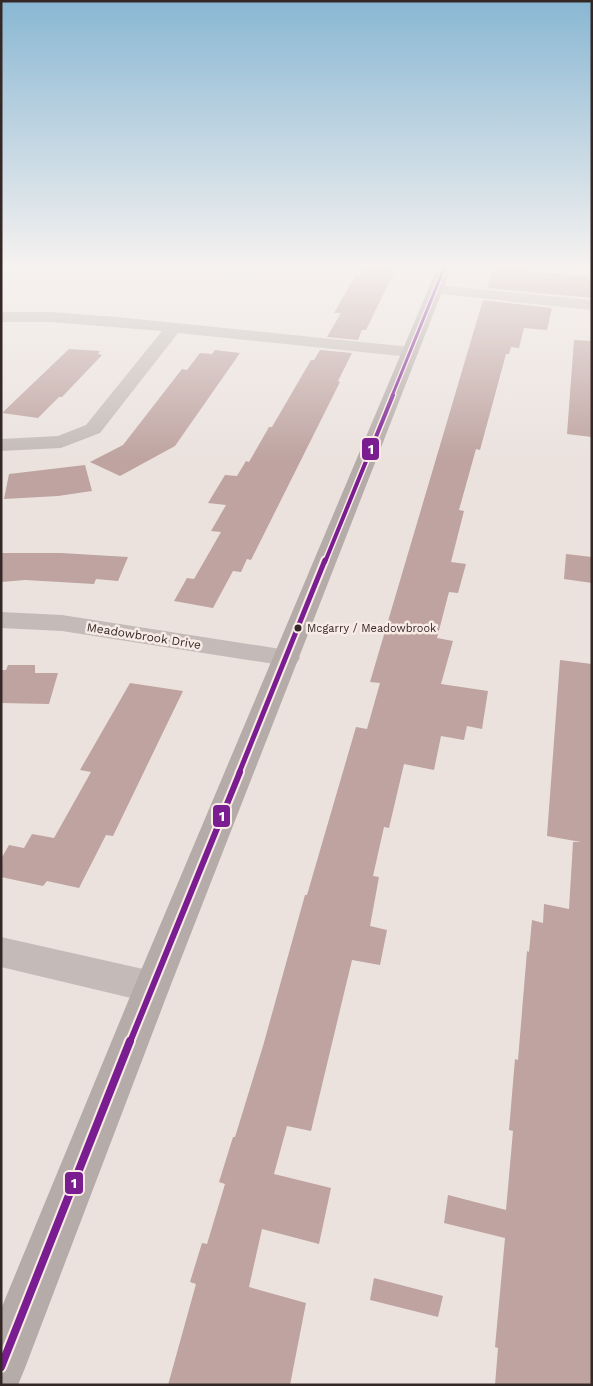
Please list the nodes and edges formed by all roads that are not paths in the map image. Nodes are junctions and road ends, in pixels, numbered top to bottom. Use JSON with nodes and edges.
{"nodes":[{"id":1,"x":171,"y":331,"type":"edge"},
{"id":2,"x":209,"y":331,"type":"edge"},
{"id":3,"x":419,"y":331,"type":"edge"},
{"id":4,"x":410,"y":352,"type":"junction"},
{"id":5,"x":1,"y":445,"type":"edge"},
{"id":6,"x":1,"y":620,"type":"edge"},
{"id":7,"x":287,"y":658,"type":"junction"},
{"id":8,"x":1,"y":952,"type":"edge"},
{"id":9,"x":152,"y":987,"type":"junction"},
{"id":10,"x":1,"y":1368,"type":"edge"}],
"edges":[{"from":1,"to":5,"type":"street"},
{"from":2,"to":4,"type":"street"},
{"from":3,"to":4,"type":"street"},
{"from":4,"to":7,"type":"street"},
{"from":6,"to":7,"type":"street","name":"Meadowbrook Drive"},
{"from":7,"to":9,"type":"street"},
{"from":8,"to":9,"type":"street"},
{"from":9,"to":10,"type":"street"}]}
